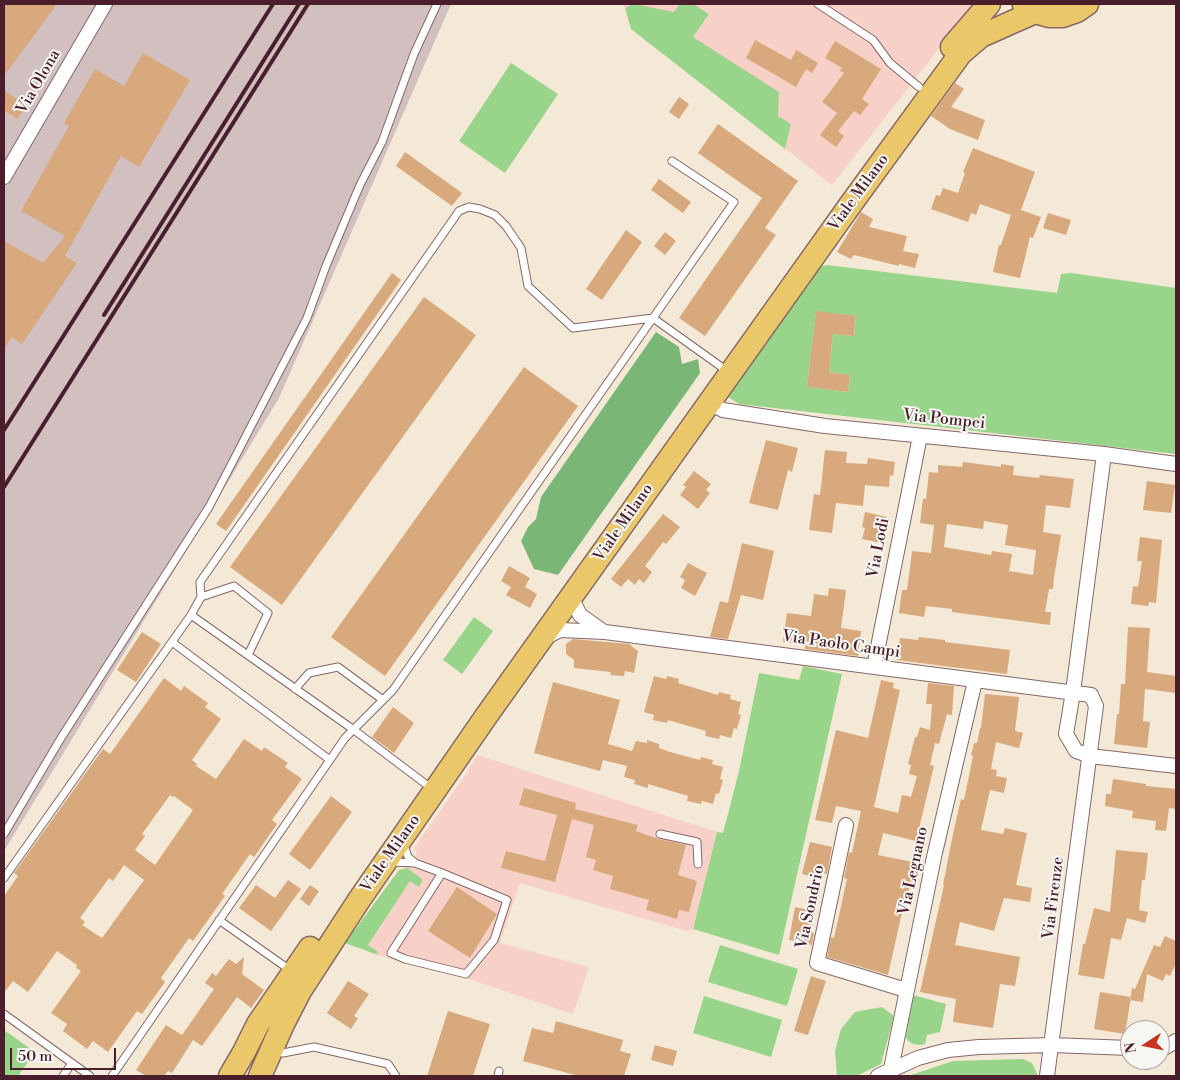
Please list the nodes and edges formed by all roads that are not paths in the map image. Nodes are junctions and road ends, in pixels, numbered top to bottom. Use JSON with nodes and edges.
{"nodes":[{"id":1,"x":105,"y":4,"type":"edge"},
{"id":2,"x":436,"y":4,"type":"edge"},
{"id":3,"x":818,"y":4,"type":"edge"},
{"id":4,"x":989,"y":4,"type":"edge"},
{"id":5,"x":1086,"y":4,"type":"edge"},
{"id":6,"x":1029,"y":8,"type":"edge"},
{"id":7,"x":920,"y":87,"type":"junction"},
{"id":8,"x":672,"y":161,"type":"dead end"},
{"id":9,"x":4,"y":177,"type":"edge"},
{"id":10,"x":654,"y":318,"type":"junction"},
{"id":11,"x":723,"y":368,"type":"junction"},
{"id":12,"x":709,"y":403,"type":"junction"},
{"id":13,"x":920,"y":436,"type":"junction"},
{"id":14,"x":1104,"y":454,"type":"junction"},
{"id":15,"x":1176,"y":464,"type":"edge"},
{"id":16,"x":573,"y":595,"type":"junction"},
{"id":17,"x":202,"y":596,"type":"junction"},
{"id":18,"x":191,"y":615,"type":"junction"},
{"id":19,"x":605,"y":632,"type":"junction"},
{"id":20,"x":541,"y":640,"type":"junction"},
{"id":21,"x":172,"y":642,"type":"junction"},
{"id":22,"x":248,"y":655,"type":"junction"},
{"id":23,"x":874,"y":667,"type":"junction"},
{"id":24,"x":975,"y":681,"type":"junction"},
{"id":25,"x":296,"y":689,"type":"junction"},
{"id":26,"x":1073,"y":692,"type":"junction"},
{"id":27,"x":383,"y":700,"type":"junction"},
{"id":28,"x":354,"y":730,"type":"junction"},
{"id":29,"x":1090,"y":756,"type":"junction"},
{"id":30,"x":330,"y":760,"type":"junction"},
{"id":31,"x":1176,"y":766,"type":"edge"},
{"id":32,"x":427,"y":785,"type":"junction"},
{"id":33,"x":846,"y":825,"type":"dead end"},
{"id":34,"x":4,"y":834,"type":"edge"},
{"id":35,"x":660,"y":834,"type":"dead end"},
{"id":36,"x":402,"y":838,"type":"junction"},
{"id":37,"x":415,"y":863,"type":"junction"},
{"id":38,"x":384,"y":864,"type":"junction"},
{"id":39,"x":698,"y":864,"type":"dead end"},
{"id":40,"x":442,"y":873,"type":"junction"},
{"id":41,"x":4,"y":878,"type":"edge"},
{"id":42,"x":219,"y":920,"type":"junction"},
{"id":43,"x":299,"y":977,"type":"junction"},
{"id":44,"x":906,"y":990,"type":"junction"},
{"id":45,"x":4,"y":1014,"type":"edge"},
{"id":46,"x":1052,"y":1045,"type":"junction"},
{"id":47,"x":1120,"y":1048,"type":"edge"},
{"id":48,"x":270,"y":1050,"type":"junction"},
{"id":49,"x":72,"y":1063,"type":"junction"},
{"id":50,"x":891,"y":1069,"type":"junction"},
{"id":51,"x":64,"y":1076,"type":"edge"},
{"id":52,"x":90,"y":1076,"type":"edge"},
{"id":53,"x":112,"y":1076,"type":"edge"},
{"id":54,"x":230,"y":1076,"type":"edge"},
{"id":55,"x":260,"y":1076,"type":"edge"},
{"id":56,"x":396,"y":1076,"type":"edge"},
{"id":57,"x":878,"y":1076,"type":"edge"},
{"id":58,"x":1048,"y":1076,"type":"edge"}],
"edges":[{"from":1,"to":9,"type":"street","name":"Via Olona"},
{"from":2,"to":34,"type":"lane"},
{"from":3,"to":7,"type":"lane"},
{"from":4,"to":7,"type":"main road","name":"Viale Milano"},
{"from":5,"to":6,"type":"main road"},
{"from":6,"to":12,"type":"main road","name":"Viale Milano"},
{"from":7,"to":11,"type":"main road","name":"Viale Milano"},
{"from":8,"to":10,"type":"lane"},
{"from":10,"to":11,"type":"lane"},
{"from":10,"to":17,"type":"lane"},
{"from":10,"to":27,"type":"lane"},
{"from":11,"to":32,"type":"main road","name":"Viale Milano"},
{"from":12,"to":13,"type":"street","name":"Via Pompei"},
{"from":12,"to":16,"type":"main road","name":"Viale Milano"},
{"from":13,"to":14,"type":"street","name":"Via Pompei"},
{"from":13,"to":23,"type":"street","name":"Via Lodi"},
{"from":14,"to":15,"type":"street","name":"Via Pompei"},
{"from":14,"to":26,"type":"street"},
{"from":16,"to":19,"type":"street","name":"Via Paolo Campi"},
{"from":16,"to":20,"type":"main road","name":"Viale Milano"},
{"from":17,"to":18,"type":"lane"},
{"from":17,"to":22,"type":"lane"},
{"from":18,"to":21,"type":"lane"},
{"from":18,"to":22,"type":"lane"},
{"from":19,"to":20,"type":"street","name":"Via Paolo Campi"},
{"from":19,"to":23,"type":"street","name":"Via Paolo Campi"},
{"from":20,"to":36,"type":"main road","name":"Viale Milano"},
{"from":21,"to":30,"type":"lane"},
{"from":21,"to":41,"type":"lane"},
{"from":22,"to":25,"type":"lane"},
{"from":23,"to":24,"type":"street","name":"Via Paolo Campi"},
{"from":24,"to":26,"type":"street","name":"Via Paolo Campi"},
{"from":24,"to":44,"type":"street","name":"Via Legnano"},
{"from":25,"to":27,"type":"lane"},
{"from":25,"to":28,"type":"lane"},
{"from":26,"to":29,"type":"street"},
{"from":26,"to":29,"type":"street","name":"Via Firenze"},
{"from":27,"to":28,"type":"lane"},
{"from":28,"to":30,"type":"lane"},
{"from":28,"to":32,"type":"lane"},
{"from":29,"to":31,"type":"street"},
{"from":29,"to":46,"type":"street","name":"Via Firenze"},
{"from":30,"to":42,"type":"lane"},
{"from":32,"to":43,"type":"main road","name":"Viale Milano"},
{"from":33,"to":44,"type":"street","name":"Via Sondrio"},
{"from":35,"to":39,"type":"lane"},
{"from":36,"to":37,"type":"lane"},
{"from":36,"to":38,"type":"main road","name":"Viale Milano"},
{"from":37,"to":38,"type":"lane"},
{"from":37,"to":40,"type":"lane"},
{"from":38,"to":43,"type":"main road","name":"Viale Milano"},
{"from":40,"to":40,"type":"lane"},
{"from":42,"to":43,"type":"lane"},
{"from":42,"to":53,"type":"lane"},
{"from":43,"to":48,"type":"main road","name":"Viale Milano"},
{"from":43,"to":54,"type":"main road","name":"Viale Milano"},
{"from":44,"to":50,"type":"street","name":"Via Legnano"},
{"from":45,"to":49,"type":"lane"},
{"from":46,"to":47,"type":"street"},
{"from":46,"to":50,"type":"street"},
{"from":46,"to":58,"type":"street","name":"Via Firenze"},
{"from":48,"to":55,"type":"main road","name":"Viale Milano"},
{"from":48,"to":56,"type":"lane"},
{"from":49,"to":51,"type":"lane"},
{"from":49,"to":52,"type":"lane"},
{"from":50,"to":57,"type":"street"}]}
